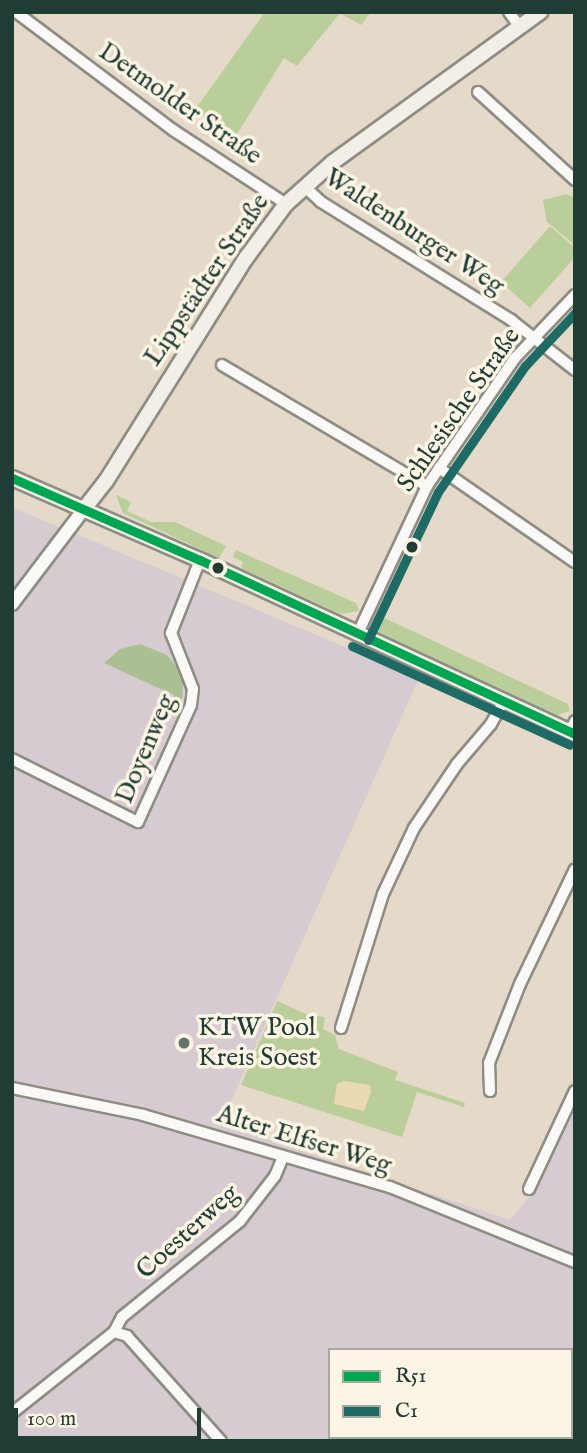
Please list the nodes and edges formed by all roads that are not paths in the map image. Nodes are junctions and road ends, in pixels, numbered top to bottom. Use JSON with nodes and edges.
{"nodes":[{"id":1,"x":16,"y":12,"type":"edge"},
{"id":2,"x":509,"y":12,"type":"edge"},
{"id":3,"x":540,"y":12,"type":"edge"},
{"id":4,"x":519,"y":26,"type":"junction"},
{"id":5,"x":478,"y":92,"type":"dead end"},
{"id":6,"x":575,"y":180,"type":"edge"},
{"id":7,"x":304,"y":186,"type":"junction"},
{"id":8,"x":286,"y":204,"type":"junction"},
{"id":9,"x":575,"y":295,"type":"edge"},
{"id":10,"x":535,"y":337,"type":"junction"},
{"id":11,"x":222,"y":365,"type":"dead end"},
{"id":12,"x":575,"y":370,"type":"edge"},
{"id":13,"x":439,"y":468,"type":"junction"},
{"id":14,"x":12,"y":478,"type":"edge"},
{"id":15,"x":427,"y":486,"type":"junction"},
{"id":16,"x":84,"y":509,"type":"junction"},
{"id":17,"x":200,"y":561,"type":"junction"},
{"id":18,"x":575,"y":562,"type":"edge"},
{"id":19,"x":12,"y":604,"type":"edge"},
{"id":20,"x":357,"y":635,"type":"junction"},
{"id":21,"x":503,"y":702,"type":"junction"},
{"id":22,"x":573,"y":729,"type":"edge"},
{"id":23,"x":12,"y":759,"type":"edge"},
{"id":24,"x":575,"y":869,"type":"edge"},
{"id":25,"x":341,"y":1028,"type":"dead end"},
{"id":26,"x":12,"y":1088,"type":"edge"},
{"id":27,"x":490,"y":1091,"type":"dead end"},
{"id":28,"x":575,"y":1091,"type":"edge"},
{"id":29,"x":283,"y":1157,"type":"junction"},
{"id":30,"x":529,"y":1189,"type":"dead end"},
{"id":31,"x":575,"y":1262,"type":"edge"},
{"id":32,"x":114,"y":1332,"type":"junction"},
{"id":33,"x":12,"y":1413,"type":"edge"},
{"id":34,"x":221,"y":1441,"type":"edge"}],
"edges":[{"from":1,"to":8,"type":"street","name":"Detmolder Straße"},
{"from":2,"to":4,"type":"street"},
{"from":3,"to":4,"type":"main road","name":"Lippstädter Straße"},
{"from":4,"to":7,"type":"main road","name":"Lippstädter Straße"},
{"from":5,"to":6,"type":"street"},
{"from":7,"to":8,"type":"main road","name":"Lippstädter Straße"},
{"from":7,"to":10,"type":"street","name":"Waldenburger Weg"},
{"from":8,"to":16,"type":"main road","name":"Lippstädter Straße"},
{"from":9,"to":10,"type":"street","name":"Schlesische Straße"},
{"from":10,"to":12,"type":"street","name":"Waldenburger Weg"},
{"from":10,"to":13,"type":"street","name":"Schlesische Straße"},
{"from":11,"to":15,"type":"street"},
{"from":13,"to":15,"type":"street","name":"Schlesische Straße"},
{"from":13,"to":18,"type":"street"},
{"from":14,"to":16,"type":"main road"},
{"from":15,"to":20,"type":"street","name":"Schlesische Straße"},
{"from":16,"to":17,"type":"main road"},
{"from":16,"to":19,"type":"street"},
{"from":17,"to":20,"type":"main road"},
{"from":17,"to":23,"type":"street","name":"Doyenweg"},
{"from":20,"to":21,"type":"main road"},
{"from":21,"to":22,"type":"main road"},
{"from":21,"to":25,"type":"street"},
{"from":24,"to":27,"type":"street"},
{"from":26,"to":29,"type":"street","name":"Alter Elfser Weg"},
{"from":28,"to":30,"type":"street"},
{"from":29,"to":31,"type":"street","name":"Alter Elfser Weg"},
{"from":29,"to":32,"type":"street","name":"Coesterweg"},
{"from":32,"to":33,"type":"street","name":"Coesterweg"},
{"from":32,"to":34,"type":"street"}]}
